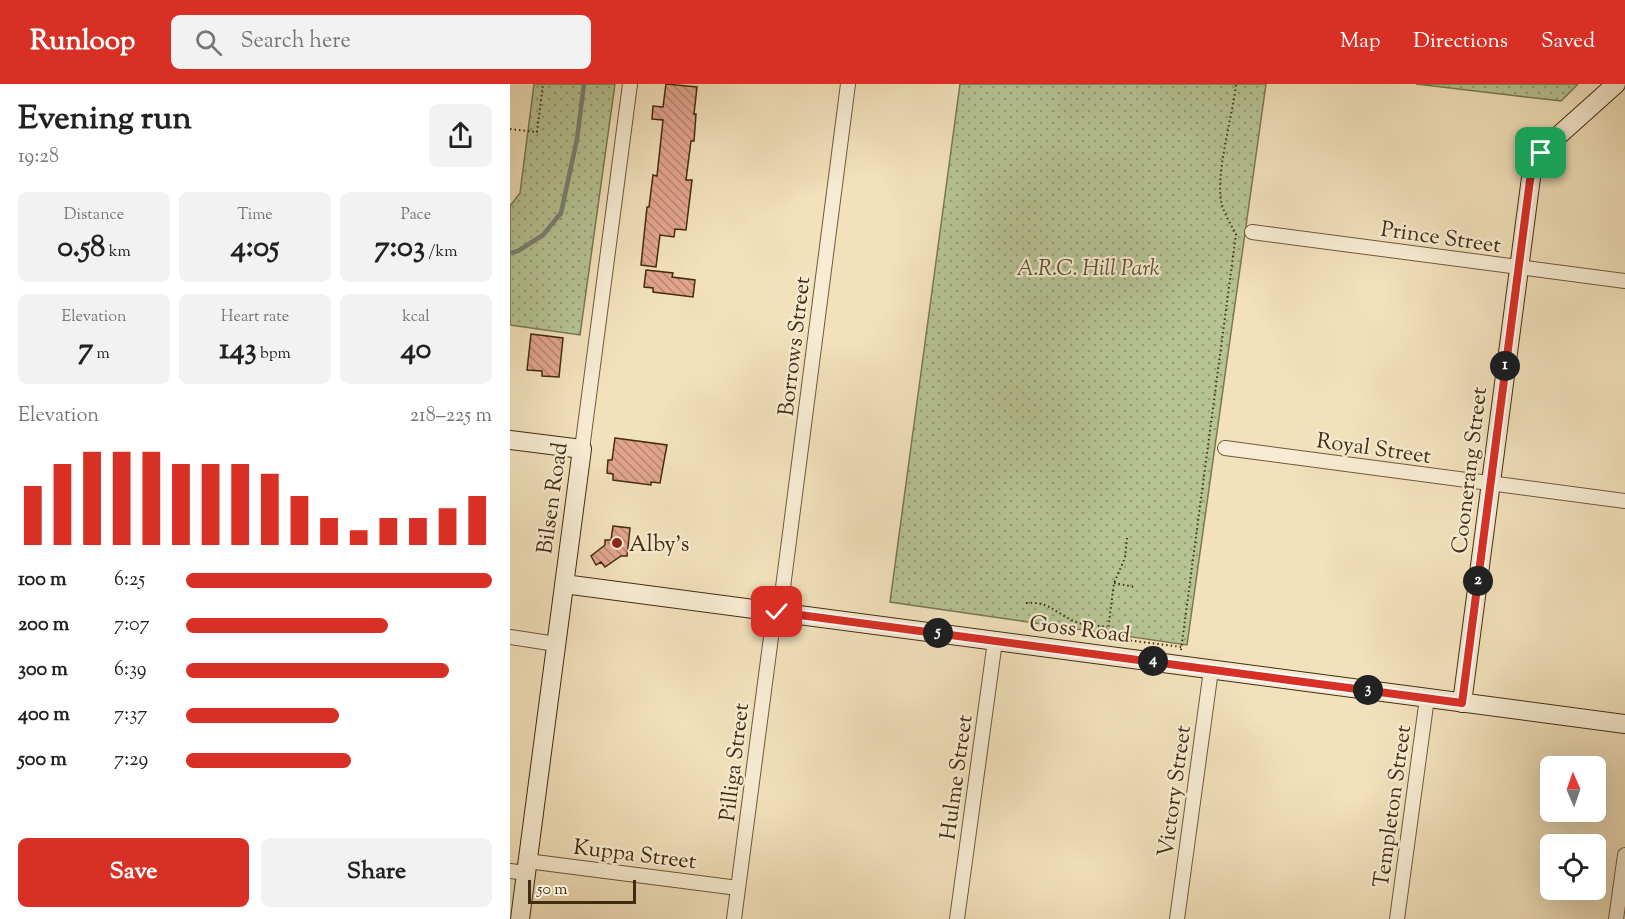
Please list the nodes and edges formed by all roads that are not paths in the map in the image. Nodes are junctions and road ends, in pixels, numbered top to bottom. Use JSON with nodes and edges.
{"nodes":[{"id":1,"x":630,"y":84,"type":"edge"},
{"id":2,"x":848,"y":84,"type":"edge"},
{"id":3,"x":1616,"y":84,"type":"edge"},
{"id":4,"x":1252,"y":232,"type":"dead end"},
{"id":5,"x":1518,"y":267,"type":"junction"},
{"id":6,"x":1625,"y":281,"type":"edge"},
{"id":7,"x":510,"y":440,"type":"edge"},
{"id":8,"x":1224,"y":448,"type":"dead end"},
{"id":9,"x":582,"y":449,"type":"junction"},
{"id":10,"x":1490,"y":483,"type":"junction"},
{"id":11,"x":1625,"y":501,"type":"edge"},
{"id":12,"x":564,"y":584,"type":"junction"},
{"id":13,"x":777,"y":612,"type":"junction"},
{"id":14,"x":510,"y":638,"type":"edge"},
{"id":15,"x":994,"y":641,"type":"junction"},
{"id":16,"x":556,"y":644,"type":"junction"},
{"id":17,"x":1211,"y":670,"type":"junction"},
{"id":18,"x":1427,"y":698,"type":"junction"},
{"id":19,"x":1462,"y":703,"type":"junction"},
{"id":20,"x":1625,"y":724,"type":"edge"},
{"id":21,"x":1625,"y":855,"type":"edge"},
{"id":22,"x":521,"y":868,"type":"edge"},
{"id":23,"x":738,"y":888,"type":"junction"},
{"id":24,"x":520,"y":919,"type":"edge"},
{"id":25,"x":734,"y":919,"type":"edge"},
{"id":26,"x":957,"y":919,"type":"edge"},
{"id":27,"x":1177,"y":919,"type":"edge"},
{"id":28,"x":1397,"y":919,"type":"edge"},
{"id":29,"x":1616,"y":919,"type":"edge"}],
"edges":[{"from":1,"to":9,"type":"street","name":"Bilsen Road"},
{"from":2,"to":13,"type":"street","name":"Borrows Street"},
{"from":3,"to":5,"type":"street","name":"Coonerang Street"},
{"from":4,"to":5,"type":"street","name":"Prince Street"},
{"from":5,"to":6,"type":"street","name":"Prince Street"},
{"from":5,"to":10,"type":"street","name":"Coonerang Street"},
{"from":7,"to":9,"type":"street"},
{"from":8,"to":10,"type":"street","name":"Royal Street"},
{"from":9,"to":12,"type":"street","name":"Bilsen Road"},
{"from":10,"to":11,"type":"street","name":"Royal Street"},
{"from":10,"to":19,"type":"street","name":"Coonerang Street"},
{"from":12,"to":13,"type":"street","name":"Goss Road"},
{"from":12,"to":16,"type":"street","name":"Bilsen Road"},
{"from":13,"to":15,"type":"street","name":"Goss Road"},
{"from":13,"to":23,"type":"street","name":"Pilliga Street"},
{"from":14,"to":16,"type":"street"},
{"from":15,"to":17,"type":"street","name":"Goss Road"},
{"from":15,"to":26,"type":"street","name":"Hulme Street"},
{"from":16,"to":22,"type":"street","name":"Bilsen Road"},
{"from":17,"to":18,"type":"street","name":"Goss Road"},
{"from":17,"to":27,"type":"street","name":"Victory Street"},
{"from":18,"to":19,"type":"street","name":"Goss Road"},
{"from":18,"to":28,"type":"street","name":"Templeton Street"},
{"from":19,"to":20,"type":"street","name":"Goss Road"},
{"from":21,"to":29,"type":"street"},
{"from":22,"to":23,"type":"street","name":"Kuppa Street"},
{"from":22,"to":24,"type":"street","name":"Bilsen Road"},
{"from":23,"to":25,"type":"street","name":"Pilliga Street"}]}
